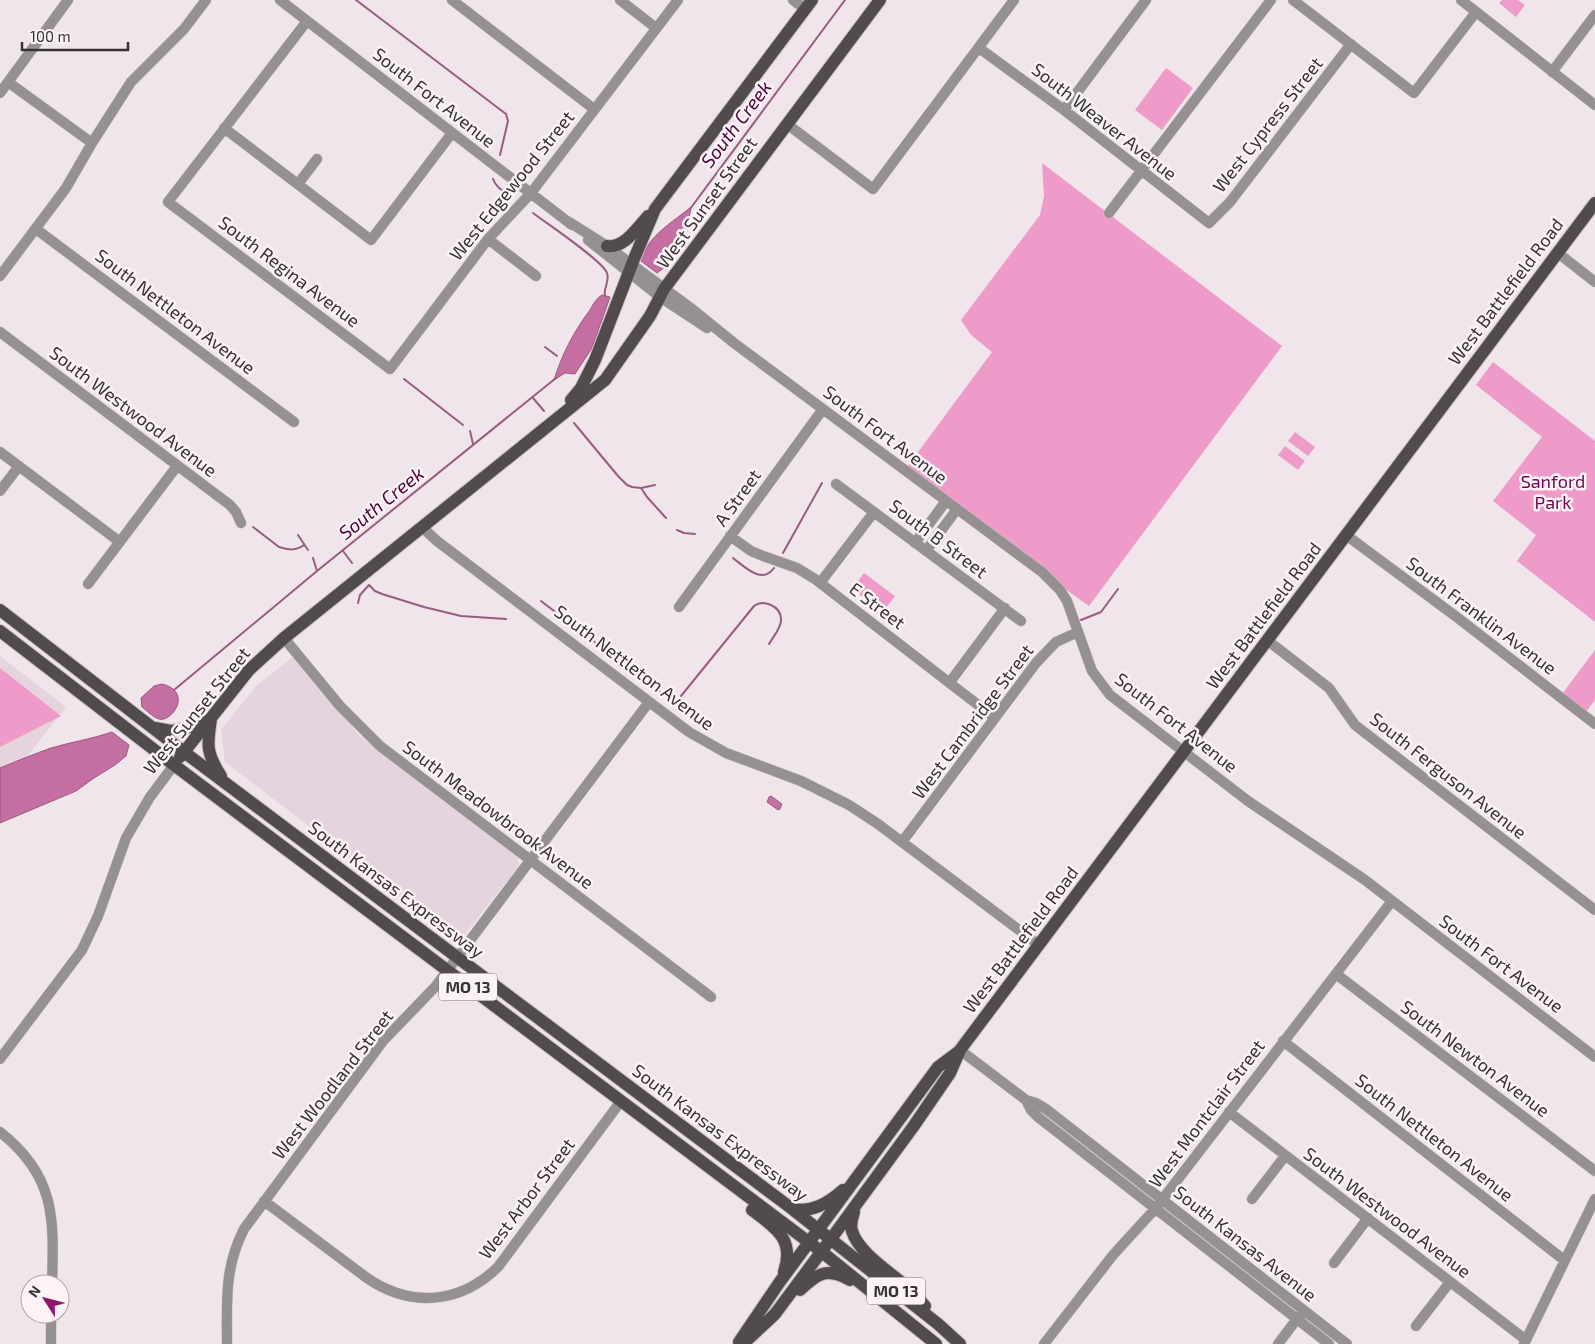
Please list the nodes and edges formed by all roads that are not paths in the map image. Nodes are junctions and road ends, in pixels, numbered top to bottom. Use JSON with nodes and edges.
{"nodes":[{"id":1,"x":68,"y":0,"type":"edge"},
{"id":2,"x":206,"y":0,"type":"edge"},
{"id":3,"x":280,"y":0,"type":"edge"},
{"id":4,"x":452,"y":0,"type":"edge"},
{"id":5,"x":620,"y":0,"type":"edge"},
{"id":6,"x":678,"y":0,"type":"edge"},
{"id":7,"x":793,"y":0,"type":"edge"},
{"id":8,"x":880,"y":0,"type":"edge"},
{"id":9,"x":1014,"y":0,"type":"edge"},
{"id":10,"x":1146,"y":0,"type":"edge"},
{"id":11,"x":1271,"y":0,"type":"edge"},
{"id":12,"x":1294,"y":0,"type":"edge"},
{"id":13,"x":1461,"y":0,"type":"edge"},
{"id":14,"x":809,"y":5,"type":"edge"},
{"id":15,"x":1476,"y":12,"type":"junction"},
{"id":16,"x":1595,"y":15,"type":"edge"},
{"id":17,"x":307,"y":21,"type":"junction"},
{"id":18,"x":656,"y":28,"type":"junction"},
{"id":19,"x":1351,"y":44,"type":"junction"},
{"id":20,"x":979,"y":48,"type":"junction"},
{"id":21,"x":1552,"y":72,"type":"junction"},
{"id":22,"x":8,"y":82,"type":"junction"},
{"id":23,"x":0,"y":93,"type":"edge"},
{"id":24,"x":1595,"y":105,"type":"edge"},
{"id":25,"x":594,"y":109,"type":"junction"},
{"id":26,"x":1064,"y":110,"type":"junction"},
{"id":27,"x":786,"y":124,"type":"junction"},
{"id":28,"x":224,"y":128,"type":"junction"},
{"id":29,"x":452,"y":133,"type":"junction"},
{"id":30,"x":92,"y":143,"type":"junction"},
{"id":31,"x":316,"y":159,"type":"dead end"},
{"id":32,"x":1141,"y":171,"type":"junction"},
{"id":33,"x":298,"y":184,"type":"junction"},
{"id":34,"x":531,"y":193,"type":"junction"},
{"id":35,"x":1595,"y":203,"type":"edge"},
{"id":36,"x":655,"y":209,"type":"junction"},
{"id":37,"x":1109,"y":213,"type":"dead end"},
{"id":38,"x":569,"y":222,"type":"junction"},
{"id":39,"x":1210,"y":224,"type":"joint"},
{"id":40,"x":36,"y":229,"type":"junction"},
{"id":41,"x":488,"y":239,"type":"junction"},
{"id":42,"x":607,"y":246,"type":"junction"},
{"id":43,"x":1558,"y":253,"type":"junction"},
{"id":44,"x":630,"y":268,"type":"junction"},
{"id":45,"x":0,"y":276,"type":"edge"},
{"id":46,"x":536,"y":276,"type":"dead end"},
{"id":47,"x":1595,"y":282,"type":"edge"},
{"id":48,"x":662,"y":293,"type":"junction"},
{"id":49,"x":0,"y":332,"type":"edge"},
{"id":50,"x":390,"y":368,"type":"joint"},
{"id":51,"x":823,"y":409,"type":"junction"},
{"id":52,"x":555,"y":419,"type":"junction"},
{"id":53,"x":294,"y":422,"type":"dead end"},
{"id":54,"x":0,"y":452,"type":"edge"},
{"id":55,"x":19,"y":466,"type":"junction"},
{"id":56,"x":177,"y":466,"type":"junction"},
{"id":57,"x":836,"y":484,"type":"dead end"},
{"id":58,"x":0,"y":491,"type":"edge"},
{"id":59,"x":946,"y":501,"type":"junction"},
{"id":60,"x":957,"y":509,"type":"junction"},
{"id":61,"x":874,"y":512,"type":"junction"},
{"id":62,"x":241,"y":523,"type":"dead end"},
{"id":63,"x":422,"y":527,"type":"junction"},
{"id":64,"x":1346,"y":535,"type":"junction"},
{"id":65,"x":730,"y":536,"type":"junction"},
{"id":66,"x":120,"y":542,"type":"junction"},
{"id":67,"x":915,"y":543,"type":"junction"},
{"id":68,"x":926,"y":551,"type":"junction"},
{"id":69,"x":820,"y":583,"type":"junction"},
{"id":70,"x":88,"y":584,"type":"dead end"},
{"id":71,"x":679,"y":606,"type":"dead end"},
{"id":72,"x":1005,"y":608,"type":"junction"},
{"id":73,"x":0,"y":610,"type":"edge"},
{"id":74,"x":1021,"y":621,"type":"dead end"},
{"id":75,"x":0,"y":631,"type":"edge"},
{"id":76,"x":1078,"y":632,"type":"junction"},
{"id":77,"x":284,"y":638,"type":"junction"},
{"id":78,"x":1267,"y":640,"type":"junction"},
{"id":79,"x":950,"y":682,"type":"junction"},
{"id":80,"x":650,"y":702,"type":"junction"},
{"id":81,"x":211,"y":718,"type":"junction"},
{"id":82,"x":995,"y":718,"type":"junction"},
{"id":83,"x":1595,"y":724,"type":"edge"},
{"id":84,"x":152,"y":728,"type":"junction"},
{"id":85,"x":184,"y":752,"type":"junction"},
{"id":86,"x":1184,"y":752,"type":"junction"},
{"id":87,"x":174,"y":765,"type":"junction"},
{"id":88,"x":225,"y":782,"type":"junction"},
{"id":89,"x":902,"y":842,"type":"junction"},
{"id":90,"x":530,"y":860,"type":"junction"},
{"id":91,"x":1392,"y":901,"type":"junction"},
{"id":92,"x":1595,"y":910,"type":"edge"},
{"id":93,"x":1038,"y":945,"type":"junction"},
{"id":94,"x":457,"y":958,"type":"junction"},
{"id":95,"x":447,"y":971,"type":"junction"},
{"id":96,"x":1336,"y":974,"type":"junction"},
{"id":97,"x":711,"y":997,"type":"dead end"},
{"id":98,"x":1283,"y":1041,"type":"junction"},
{"id":99,"x":960,"y":1050,"type":"junction"},
{"id":100,"x":1595,"y":1057,"type":"edge"},
{"id":101,"x":0,"y":1059,"type":"edge"},
{"id":102,"x":1026,"y":1100,"type":"junction"},
{"id":103,"x":621,"y":1101,"type":"junction"},
{"id":104,"x":1229,"y":1112,"type":"junction"},
{"id":105,"x":0,"y":1132,"type":"edge"},
{"id":106,"x":1285,"y":1156,"type":"junction"},
{"id":107,"x":696,"y":1157,"type":"junction"},
{"id":108,"x":870,"y":1160,"type":"junction"},
{"id":109,"x":1595,"y":1171,"type":"edge"},
{"id":110,"x":1252,"y":1199,"type":"dead end"},
{"id":111,"x":1595,"y":1199,"type":"edge"},
{"id":112,"x":1162,"y":1200,"type":"junction"},
{"id":113,"x":264,"y":1201,"type":"junction"},
{"id":114,"x":858,"y":1203,"type":"junction"},
{"id":115,"x":791,"y":1208,"type":"junction"},
{"id":116,"x":1155,"y":1209,"type":"junction"},
{"id":117,"x":1368,"y":1218,"type":"junction"},
{"id":118,"x":819,"y":1229,"type":"junction"},
{"id":119,"x":832,"y":1239,"type":"junction"},
{"id":120,"x":809,"y":1242,"type":"junction"},
{"id":121,"x":822,"y":1252,"type":"junction"},
{"id":122,"x":1564,"y":1260,"type":"junction"},
{"id":123,"x":1334,"y":1263,"type":"dead end"},
{"id":124,"x":52,"y":1274,"type":"edge"},
{"id":125,"x":1450,"y":1282,"type":"junction"},
{"id":126,"x":779,"y":1283,"type":"junction"},
{"id":127,"x":1304,"y":1310,"type":"junction"},
{"id":128,"x":775,"y":1314,"type":"junction"},
{"id":129,"x":906,"y":1319,"type":"junction"},
{"id":130,"x":1297,"y":1319,"type":"junction"},
{"id":131,"x":52,"y":1324,"type":"edge"},
{"id":132,"x":938,"y":1324,"type":"junction"},
{"id":133,"x":1416,"y":1326,"type":"dead end"},
{"id":134,"x":1525,"y":1342,"type":"edge"},
{"id":135,"x":51,"y":1344,"type":"edge"},
{"id":136,"x":226,"y":1344,"type":"edge"},
{"id":137,"x":738,"y":1344,"type":"edge"},
{"id":138,"x":743,"y":1344,"type":"edge"},
{"id":139,"x":936,"y":1344,"type":"edge"},
{"id":140,"x":960,"y":1344,"type":"edge"},
{"id":141,"x":1044,"y":1344,"type":"edge"},
{"id":142,"x":1278,"y":1344,"type":"edge"},
{"id":143,"x":1329,"y":1344,"type":"edge"},
{"id":144,"x":1347,"y":1344,"type":"edge"}],
"edges":[{"from":1,"to":22,"type":"street"},
{"from":2,"to":30,"type":"street"},
{"from":3,"to":17,"type":"street","name":"South Fort Avenue"},
{"from":4,"to":25,"type":"street"},
{"from":5,"to":18,"type":"street"},
{"from":6,"to":18,"type":"street","name":"West Edgewood Street"},
{"from":7,"to":14,"type":"street"},
{"from":8,"to":27,"type":"main road","name":"West Sunset Street"},
{"from":9,"to":20,"type":"street"},
{"from":10,"to":26,"type":"street"},
{"from":11,"to":32,"type":"street"},
{"from":12,"to":19,"type":"street"},
{"from":13,"to":15,"type":"street"},
{"from":14,"to":36,"type":"main road","name":"West Sunset Street"},
{"from":15,"to":19,"type":"street"},
{"from":15,"to":21,"type":"street"},
{"from":16,"to":21,"type":"street"},
{"from":17,"to":28,"type":"street"},
{"from":17,"to":29,"type":"street","name":"South Fort Avenue"},
{"from":18,"to":25,"type":"street","name":"West Edgewood Street"},
{"from":19,"to":39,"type":"street","name":"West Cypress Street"},
{"from":20,"to":26,"type":"street","name":"South Weaver Avenue"},
{"from":20,"to":27,"type":"street"},
{"from":21,"to":24,"type":"street"},
{"from":22,"to":23,"type":"street"},
{"from":22,"to":30,"type":"street"},
{"from":25,"to":34,"type":"street","name":"West Edgewood Street"},
{"from":26,"to":32,"type":"street","name":"South Weaver Avenue"},
{"from":27,"to":48,"type":"main road","name":"West Sunset Street"},
{"from":28,"to":33,"type":"street"},
{"from":28,"to":50,"type":"street","name":"South Regina Avenue"},
{"from":29,"to":33,"type":"street"},
{"from":29,"to":34,"type":"street","name":"South Fort Avenue"},
{"from":30,"to":40,"type":"street"},
{"from":31,"to":33,"type":"street"},
{"from":32,"to":37,"type":"street"},
{"from":32,"to":39,"type":"street","name":"South Weaver Avenue"},
{"from":34,"to":38,"type":"street","name":"South Fort Avenue"},
{"from":34,"to":41,"type":"street","name":"West Edgewood Street"},
{"from":35,"to":43,"type":"main road","name":"West Battlefield Road"},
{"from":36,"to":42,"type":"main road"},
{"from":36,"to":44,"type":"main road","name":"West Sunset Street"},
{"from":38,"to":42,"type":"street","name":"South Fort Avenue"},
{"from":38,"to":44,"type":"street","name":"South Fort Avenue"},
{"from":40,"to":45,"type":"street"},
{"from":40,"to":53,"type":"street","name":"South Nettleton Avenue"},
{"from":41,"to":46,"type":"street"},
{"from":41,"to":50,"type":"street","name":"West Edgewood Street"},
{"from":42,"to":44,"type":"street","name":"South Fort Avenue"},
{"from":43,"to":47,"type":"street"},
{"from":43,"to":64,"type":"main road","name":"West Battlefield Road"},
{"from":44,"to":48,"type":"street","name":"South Fort Avenue"},
{"from":44,"to":52,"type":"main road","name":"West Sunset Street"},
{"from":48,"to":51,"type":"street","name":"South Fort Avenue"},
{"from":48,"to":52,"type":"main road","name":"West Sunset Street"},
{"from":49,"to":56,"type":"street","name":"South Westwood Avenue"},
{"from":51,"to":59,"type":"street","name":"South Fort Avenue"},
{"from":51,"to":65,"type":"street","name":"A Street"},
{"from":52,"to":63,"type":"main road","name":"West Sunset Street"},
{"from":54,"to":55,"type":"street"},
{"from":55,"to":58,"type":"street"},
{"from":55,"to":66,"type":"street"},
{"from":56,"to":62,"type":"street","name":"South Westwood Avenue"},
{"from":56,"to":66,"type":"street"},
{"from":57,"to":61,"type":"street","name":"South B Street"},
{"from":59,"to":60,"type":"street","name":"South Fort Avenue"},
{"from":59,"to":67,"type":"street"},
{"from":60,"to":68,"type":"street"},
{"from":60,"to":76,"type":"street","name":"South Fort Avenue"},
{"from":61,"to":67,"type":"street","name":"South B Street"},
{"from":61,"to":69,"type":"street"},
{"from":63,"to":77,"type":"main road","name":"West Sunset Street"},
{"from":63,"to":80,"type":"street","name":"South Nettleton Avenue"},
{"from":64,"to":78,"type":"main road","name":"West Battlefield Road"},
{"from":64,"to":83,"type":"street","name":"South Franklin Avenue"},
{"from":65,"to":69,"type":"street","name":"E Street"},
{"from":65,"to":71,"type":"street","name":"A Street"},
{"from":66,"to":70,"type":"street"},
{"from":67,"to":68,"type":"street","name":"South B Street"},
{"from":68,"to":72,"type":"street","name":"South B Street"},
{"from":69,"to":79,"type":"street","name":"E Street"},
{"from":72,"to":74,"type":"street","name":"South B Street"},
{"from":72,"to":79,"type":"street"},
{"from":73,"to":84,"type":"main road","name":"South Kansas Expressway","number":"MO 13"},
{"from":75,"to":87,"type":"main road","name":"South Kansas Expressway","number":"MO 13"},
{"from":76,"to":82,"type":"street","name":"West Cambridge Street"},
{"from":76,"to":86,"type":"street","name":"South Fort Avenue"},
{"from":77,"to":81,"type":"main road","name":"West Sunset Street"},
{"from":77,"to":90,"type":"street","name":"South Meadowbrook Avenue"},
{"from":78,"to":86,"type":"main road","name":"West Battlefield Road"},
{"from":78,"to":92,"type":"street","name":"South Ferguson Avenue"},
{"from":79,"to":82,"type":"street","name":"E Street"},
{"from":80,"to":89,"type":"street","name":"South Nettleton Avenue"},
{"from":80,"to":90,"type":"street","name":"West Woodland Street"},
{"from":81,"to":84,"type":"main road"},
{"from":81,"to":85,"type":"main road","name":"West Sunset Street"},
{"from":81,"to":88,"type":"main road"},
{"from":82,"to":89,"type":"street","name":"West Cambridge Street"},
{"from":84,"to":85,"type":"main road","name":"South Kansas Expressway","number":"MO 13"},
{"from":85,"to":87,"type":"main road","name":"West Sunset Street"},
{"from":85,"to":88,"type":"main road","name":"South Kansas Expressway","number":"MO 13"},
{"from":86,"to":91,"type":"street","name":"South Fort Avenue"},
{"from":86,"to":93,"type":"main road","name":"West Battlefield Road"},
{"from":87,"to":95,"type":"main road","name":"South Kansas Expressway","number":"MO 13"},
{"from":87,"to":101,"type":"street","name":"West Sunset Street"},
{"from":88,"to":94,"type":"main road","name":"South Kansas Expressway","number":"MO 13"},
{"from":89,"to":93,"type":"street","name":"South Nettleton Avenue"},
{"from":90,"to":94,"type":"street","name":"West Woodland Street"},
{"from":90,"to":97,"type":"street","name":"South Meadowbrook Avenue"},
{"from":91,"to":96,"type":"street","name":"West Montclair Street"},
{"from":91,"to":100,"type":"street","name":"South Fort Avenue"},
{"from":93,"to":99,"type":"main road","name":"West Battlefield Road"},
{"from":94,"to":95,"type":"street","name":"West Woodland Street"},
{"from":94,"to":115,"type":"main road","name":"South Kansas Expressway","number":"MO 13"},
{"from":95,"to":103,"type":"main road","name":"South Kansas Expressway","number":"MO 13"},
{"from":95,"to":113,"type":"street","name":"West Woodland Street"},
{"from":96,"to":98,"type":"street","name":"West Montclair Street"},
{"from":96,"to":109,"type":"street","name":"South Newton Avenue"},
{"from":98,"to":104,"type":"street","name":"West Montclair Street"},
{"from":98,"to":122,"type":"street","name":"South Nettleton Avenue"},
{"from":99,"to":102,"type":"street","name":"South Kansas Avenue"},
{"from":99,"to":108,"type":"main road","name":"West Battlefield Road"},
{"from":99,"to":114,"type":"main road","name":"West Battlefield Road"},
{"from":102,"to":112,"type":"street","name":"South Kansas Avenue"},
{"from":102,"to":116,"type":"street","name":"South Kansas Avenue"},
{"from":103,"to":107,"type":"main road","name":"South Kansas Expressway","number":"MO 13"},
{"from":103,"to":113,"type":"street","name":"West Arbor Street"},
{"from":104,"to":106,"type":"street","name":"South Westwood Avenue"},
{"from":104,"to":112,"type":"street","name":"West Montclair Street"},
{"from":105,"to":124,"type":"street"},
{"from":106,"to":110,"type":"street"},
{"from":106,"to":117,"type":"street","name":"South Westwood Avenue"},
{"from":107,"to":120,"type":"main road","name":"South Kansas Expressway","number":"MO 13"},
{"from":107,"to":126,"type":"main road"},
{"from":108,"to":115,"type":"main road"},
{"from":108,"to":118,"type":"main road","name":"West Battlefield Road"},
{"from":111,"to":122,"type":"street"},
{"from":112,"to":116,"type":"street","name":"West Montclair Street"},
{"from":112,"to":127,"type":"street","name":"South Kansas Avenue"},
{"from":113,"to":136,"type":"street","name":"West Woodland Street"},
{"from":114,"to":119,"type":"main road","name":"West Battlefield Road"},
{"from":114,"to":132,"type":"main road"},
{"from":115,"to":118,"type":"main road","name":"South Kansas Expressway","number":"MO 13"},
{"from":116,"to":130,"type":"street","name":"South Kansas Avenue"},
{"from":116,"to":141,"type":"street","name":"West Montclair Street"},
{"from":117,"to":123,"type":"street"},
{"from":117,"to":125,"type":"street","name":"South Westwood Avenue"},
{"from":118,"to":119,"type":"main road","name":"South Kansas Expressway","number":"MO 13"},
{"from":118,"to":120,"type":"main road","name":"West Battlefield Road"},
{"from":119,"to":121,"type":"main road","name":"West Battlefield Road"},
{"from":119,"to":132,"type":"main road","name":"South Kansas Expressway","number":"MO 13"},
{"from":120,"to":121,"type":"main road","name":"South Kansas Expressway","number":"MO 13"},
{"from":120,"to":126,"type":"main road","name":"West Battlefield Road"},
{"from":121,"to":128,"type":"main road","name":"West Battlefield Road"},
{"from":121,"to":129,"type":"main road","name":"South Kansas Expressway","number":"MO 13"},
{"from":122,"to":134,"type":"street"},
{"from":125,"to":133,"type":"street"},
{"from":125,"to":134,"type":"street","name":"South Westwood Avenue"},
{"from":126,"to":137,"type":"main road","name":"West Battlefield Road"},
{"from":127,"to":130,"type":"street"},
{"from":127,"to":144,"type":"street","name":"South Kansas Avenue"},
{"from":128,"to":129,"type":"main road"},
{"from":128,"to":138,"type":"main road","name":"West Battlefield Road"},
{"from":129,"to":139,"type":"main road","name":"South Kansas Expressway","number":"MO 13"},
{"from":130,"to":142,"type":"street"},
{"from":130,"to":143,"type":"street","name":"South Kansas Avenue"},
{"from":131,"to":135,"type":"street"},
{"from":132,"to":140,"type":"main road","name":"South Kansas Expressway","number":"MO 13"}]}
